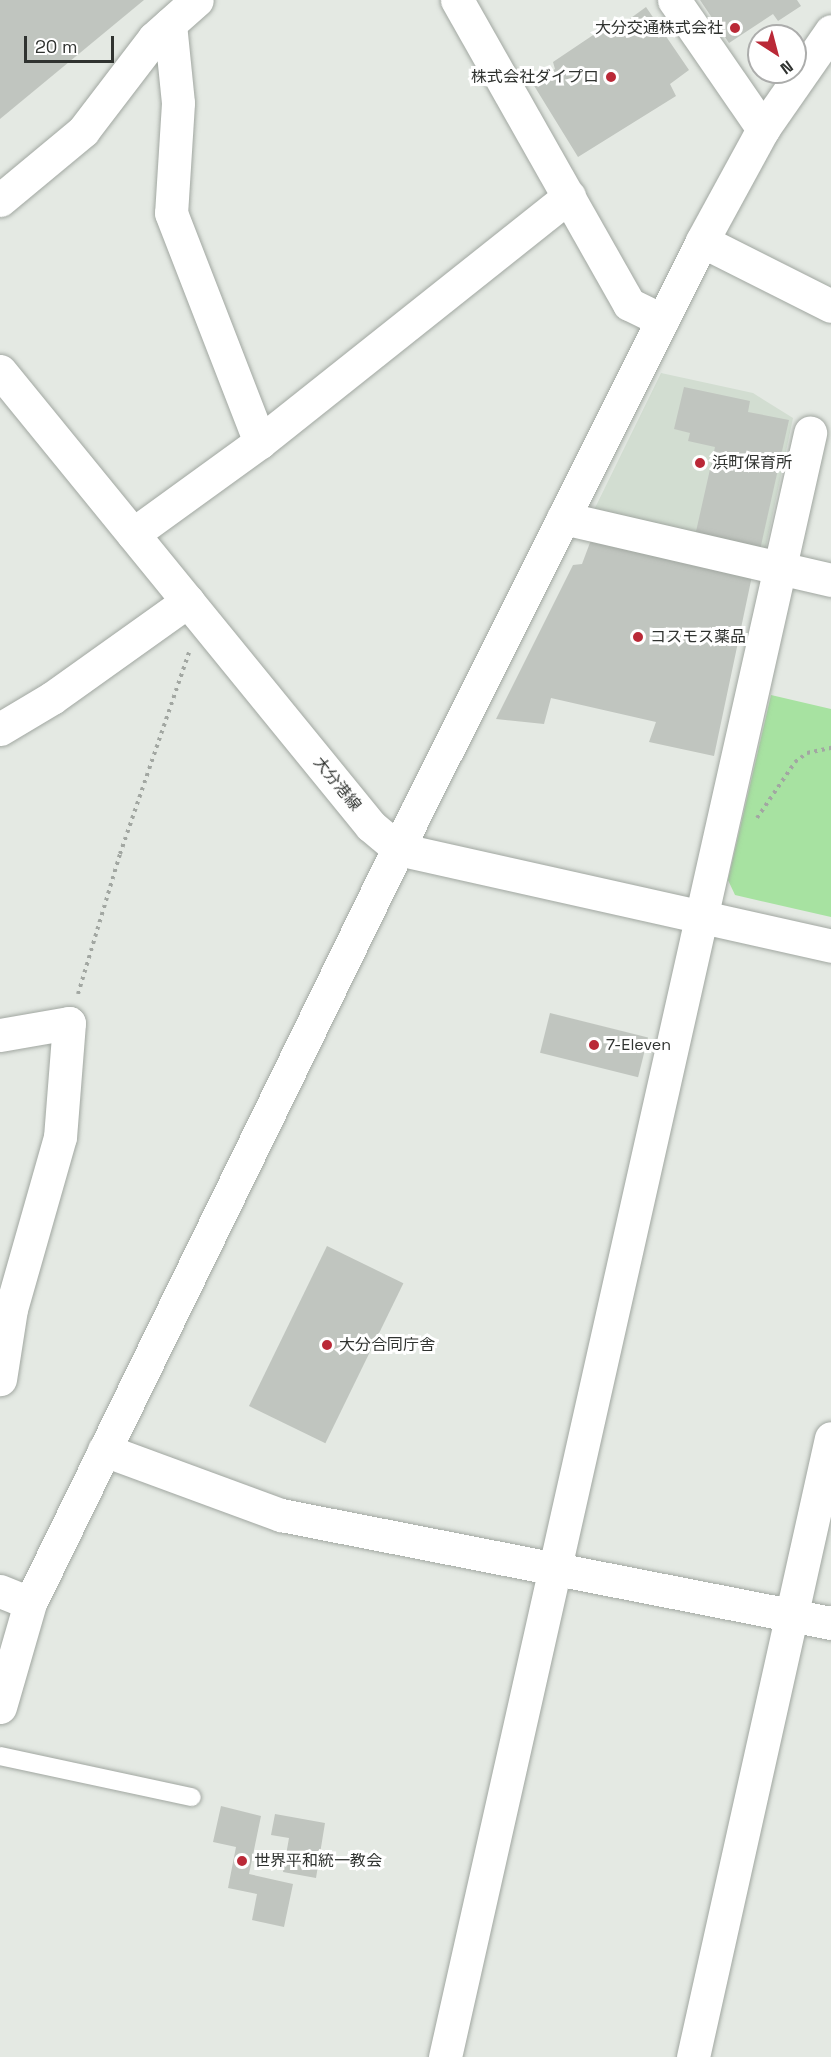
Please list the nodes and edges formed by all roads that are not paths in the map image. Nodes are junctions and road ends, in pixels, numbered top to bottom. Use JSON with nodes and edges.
{"nodes":[{"id":1,"x":197,"y":0,"type":"edge"},
{"id":2,"x":457,"y":0,"type":"edge"},
{"id":3,"x":674,"y":0,"type":"edge"},
{"id":4,"x":170,"y":24,"type":"junction"},
{"id":5,"x":831,"y":31,"type":"edge"},
{"id":6,"x":763,"y":129,"type":"junction"},
{"id":7,"x":568,"y":196,"type":"junction"},
{"id":8,"x":0,"y":200,"type":"edge"},
{"id":9,"x":702,"y":241,"type":"junction"},
{"id":10,"x":831,"y":306,"type":"edge"},
{"id":11,"x":662,"y":320,"type":"junction"},
{"id":12,"x":0,"y":371,"type":"edge"},
{"id":13,"x":810,"y":433,"type":"dead end"},
{"id":14,"x":260,"y":442,"type":"junction"},
{"id":15,"x":563,"y":518,"type":"junction"},
{"id":16,"x":133,"y":534,"type":"junction"},
{"id":17,"x":780,"y":568,"type":"junction"},
{"id":18,"x":831,"y":580,"type":"edge"},
{"id":19,"x":188,"y":602,"type":"junction"},
{"id":20,"x":0,"y":729,"type":"edge"},
{"id":21,"x":398,"y":849,"type":"junction"},
{"id":22,"x":701,"y":917,"type":"junction"},
{"id":23,"x":831,"y":946,"type":"edge"},
{"id":24,"x":0,"y":1035,"type":"edge"},
{"id":25,"x":0,"y":1379,"type":"edge"},
{"id":26,"x":831,"y":1438,"type":"edge"},
{"id":27,"x":104,"y":1450,"type":"junction"},
{"id":28,"x":554,"y":1571,"type":"junction"},
{"id":29,"x":0,"y":1591,"type":"edge"},
{"id":30,"x":30,"y":1603,"type":"junction"},
{"id":31,"x":792,"y":1615,"type":"junction"},
{"id":32,"x":831,"y":1623,"type":"edge"},
{"id":33,"x":0,"y":1707,"type":"edge"},
{"id":34,"x":0,"y":1756,"type":"edge"},
{"id":35,"x":192,"y":1797,"type":"dead end"},
{"id":36,"x":445,"y":2057,"type":"edge"},
{"id":37,"x":693,"y":2057,"type":"edge"}],
"edges":[{"from":1,"to":4,"type":"street"},
{"from":2,"to":7,"type":"street"},
{"from":3,"to":6,"type":"street"},
{"from":4,"to":8,"type":"street"},
{"from":4,"to":14,"type":"street"},
{"from":5,"to":6,"type":"street"},
{"from":6,"to":9,"type":"street"},
{"from":7,"to":11,"type":"street"},
{"from":7,"to":14,"type":"street"},
{"from":9,"to":10,"type":"street"},
{"from":9,"to":11,"type":"street"},
{"from":11,"to":15,"type":"street"},
{"from":12,"to":16,"type":"street","name":"大分港線"},
{"from":13,"to":17,"type":"street"},
{"from":14,"to":16,"type":"street"},
{"from":15,"to":17,"type":"street"},
{"from":15,"to":21,"type":"street"},
{"from":16,"to":19,"type":"street","name":"大分港線"},
{"from":17,"to":18,"type":"street"},
{"from":17,"to":22,"type":"street"},
{"from":19,"to":20,"type":"street"},
{"from":19,"to":21,"type":"street","name":"大分港線"},
{"from":21,"to":22,"type":"street","name":"大分港線"},
{"from":21,"to":27,"type":"street"},
{"from":22,"to":23,"type":"street","name":"大分港線"},
{"from":22,"to":28,"type":"street"},
{"from":24,"to":25,"type":"street"},
{"from":26,"to":31,"type":"street"},
{"from":27,"to":28,"type":"street"},
{"from":27,"to":30,"type":"street"},
{"from":28,"to":31,"type":"street"},
{"from":28,"to":36,"type":"street"},
{"from":29,"to":30,"type":"street"},
{"from":30,"to":33,"type":"street"},
{"from":31,"to":32,"type":"street"},
{"from":31,"to":37,"type":"street"},
{"from":34,"to":35,"type":"lane"}]}
